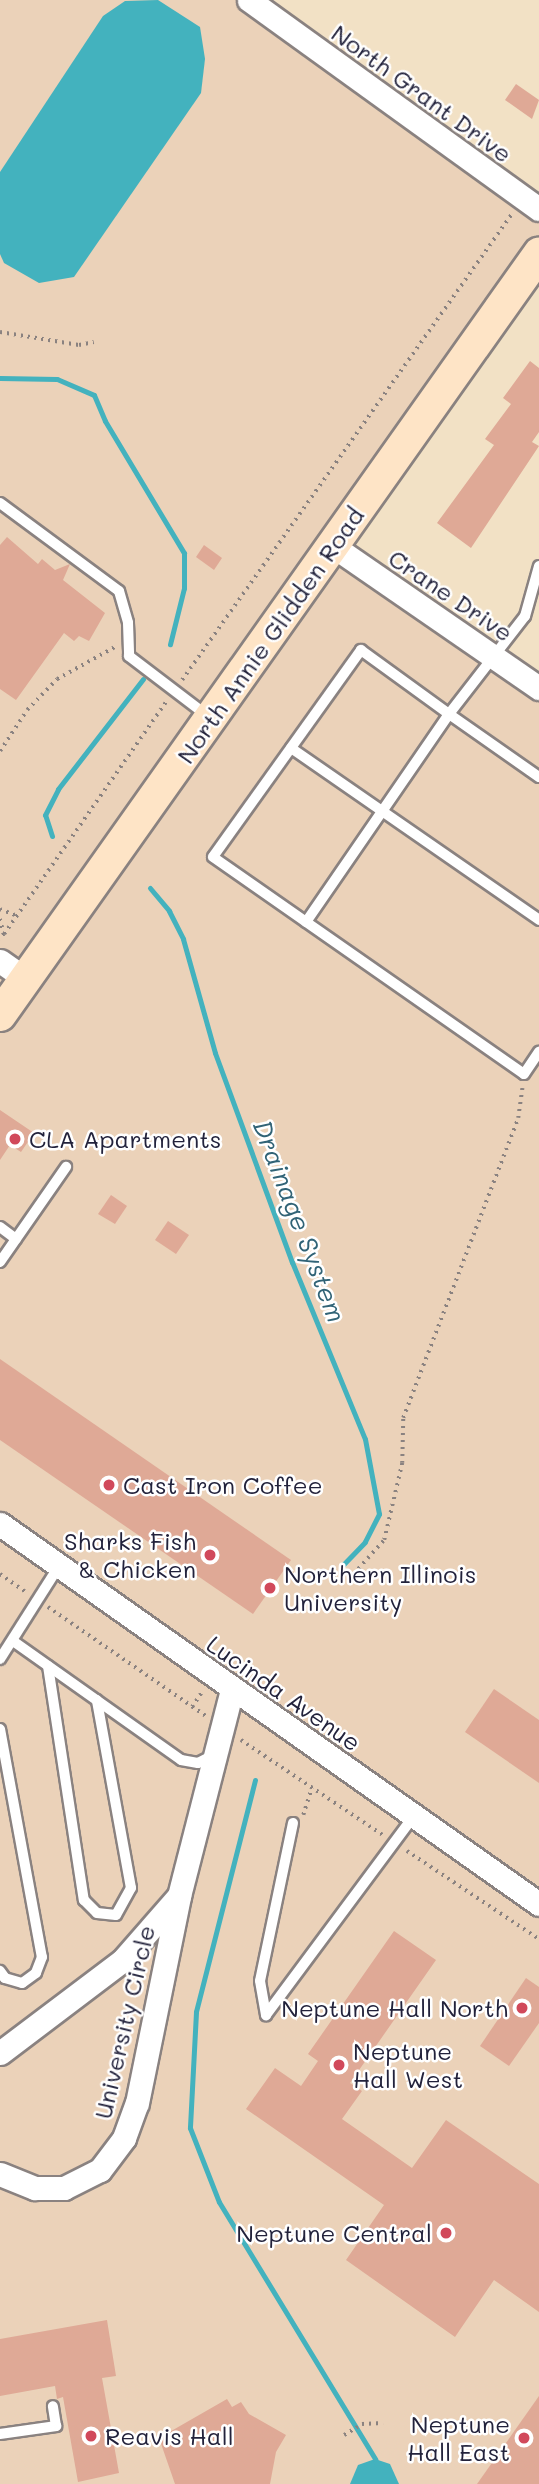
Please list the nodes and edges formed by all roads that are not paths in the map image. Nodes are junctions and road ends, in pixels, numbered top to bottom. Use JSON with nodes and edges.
{"nodes":[{"id":1,"x":249,"y":0,"type":"edge"},
{"id":2,"x":535,"y":206,"type":"edge"},
{"id":3,"x":539,"y":254,"type":"edge"},
{"id":4,"x":0,"y":503,"type":"edge"},
{"id":5,"x":333,"y":546,"type":"junction"},
{"id":6,"x":539,"y":566,"type":"edge"},
{"id":7,"x":492,"y":655,"type":"junction"},
{"id":8,"x":539,"y":688,"type":"edge"},
{"id":9,"x":449,"y":714,"type":"junction"},
{"id":10,"x":211,"y":719,"type":"junction"},
{"id":11,"x":291,"y":748,"type":"junction"},
{"id":12,"x":539,"y":777,"type":"edge"},
{"id":13,"x":382,"y":811,"type":"junction"},
{"id":14,"x":539,"y":920,"type":"edge"},
{"id":15,"x":306,"y":922,"type":"junction"},
{"id":16,"x":0,"y":961,"type":"edge"},
{"id":17,"x":26,"y":979,"type":"junction"},
{"id":18,"x":0,"y":1015,"type":"edge"},
{"id":19,"x":539,"y":1052,"type":"edge"},
{"id":20,"x":66,"y":1167,"type":"dead end"},
{"id":21,"x":0,"y":1227,"type":"edge"},
{"id":22,"x":16,"y":1239,"type":"junction"},
{"id":23,"x":0,"y":1262,"type":"edge"},
{"id":24,"x":0,"y":1524,"type":"edge"},
{"id":25,"x":59,"y":1566,"type":"junction"},
{"id":26,"x":13,"y":1640,"type":"junction"},
{"id":27,"x":0,"y":1659,"type":"edge"},
{"id":28,"x":48,"y":1666,"type":"junction"},
{"id":29,"x":232,"y":1689,"type":"junction"},
{"id":30,"x":96,"y":1700,"type":"junction"},
{"id":31,"x":0,"y":1729,"type":"edge"},
{"id":32,"x":215,"y":1755,"type":"junction"},
{"id":33,"x":414,"y":1816,"type":"junction"},
{"id":34,"x":293,"y":1823,"type":"road end"},
{"id":35,"x":179,"y":1896,"type":"junction"},
{"id":36,"x":539,"y":1904,"type":"edge"},
{"id":37,"x":0,"y":1971,"type":"edge"},
{"id":38,"x":0,"y":2053,"type":"edge"},
{"id":39,"x":0,"y":2174,"type":"edge"},
{"id":40,"x":52,"y":2406,"type":"dead end"},
{"id":41,"x":0,"y":2434,"type":"edge"}],
"edges":[{"from":1,"to":2,"type":"street","name":"North Grant Drive"},
{"from":3,"to":5,"type":"main road","name":"North Annie Glidden Road"},
{"from":4,"to":10,"type":"lane"},
{"from":5,"to":7,"type":"street","name":"Crane Drive"},
{"from":5,"to":10,"type":"main road","name":"North Annie Glidden Road"},
{"from":6,"to":7,"type":"lane"},
{"from":7,"to":8,"type":"street","name":"Crane Drive"},
{"from":7,"to":9,"type":"lane"},
{"from":9,"to":11,"type":"lane"},
{"from":9,"to":12,"type":"lane"},
{"from":9,"to":13,"type":"lane"},
{"from":10,"to":17,"type":"main road","name":"North Annie Glidden Road"},
{"from":11,"to":13,"type":"lane"},
{"from":11,"to":15,"type":"lane"},
{"from":13,"to":14,"type":"lane"},
{"from":13,"to":15,"type":"lane"},
{"from":15,"to":19,"type":"lane"},
{"from":16,"to":17,"type":"street"},
{"from":17,"to":18,"type":"main road","name":"North Annie Glidden Road"},
{"from":20,"to":22,"type":"lane"},
{"from":21,"to":22,"type":"lane"},
{"from":22,"to":23,"type":"lane"},
{"from":24,"to":25,"type":"street","name":"Lucinda Avenue"},
{"from":25,"to":26,"type":"lane"},
{"from":25,"to":29,"type":"street","name":"Lucinda Avenue"},
{"from":26,"to":27,"type":"lane"},
{"from":26,"to":28,"type":"lane"},
{"from":28,"to":30,"type":"lane"},
{"from":28,"to":30,"type":"lane"},
{"from":29,"to":32,"type":"street","name":"University Circle"},
{"from":29,"to":33,"type":"street","name":"Lucinda Avenue"},
{"from":30,"to":32,"type":"lane"},
{"from":31,"to":37,"type":"lane"},
{"from":32,"to":35,"type":"street","name":"University Circle"},
{"from":33,"to":34,"type":"lane"},
{"from":33,"to":36,"type":"street","name":"Lucinda Avenue"},
{"from":35,"to":38,"type":"street","name":"University Circle"},
{"from":35,"to":39,"type":"street","name":"University Circle"},
{"from":40,"to":41,"type":"lane"}]}
